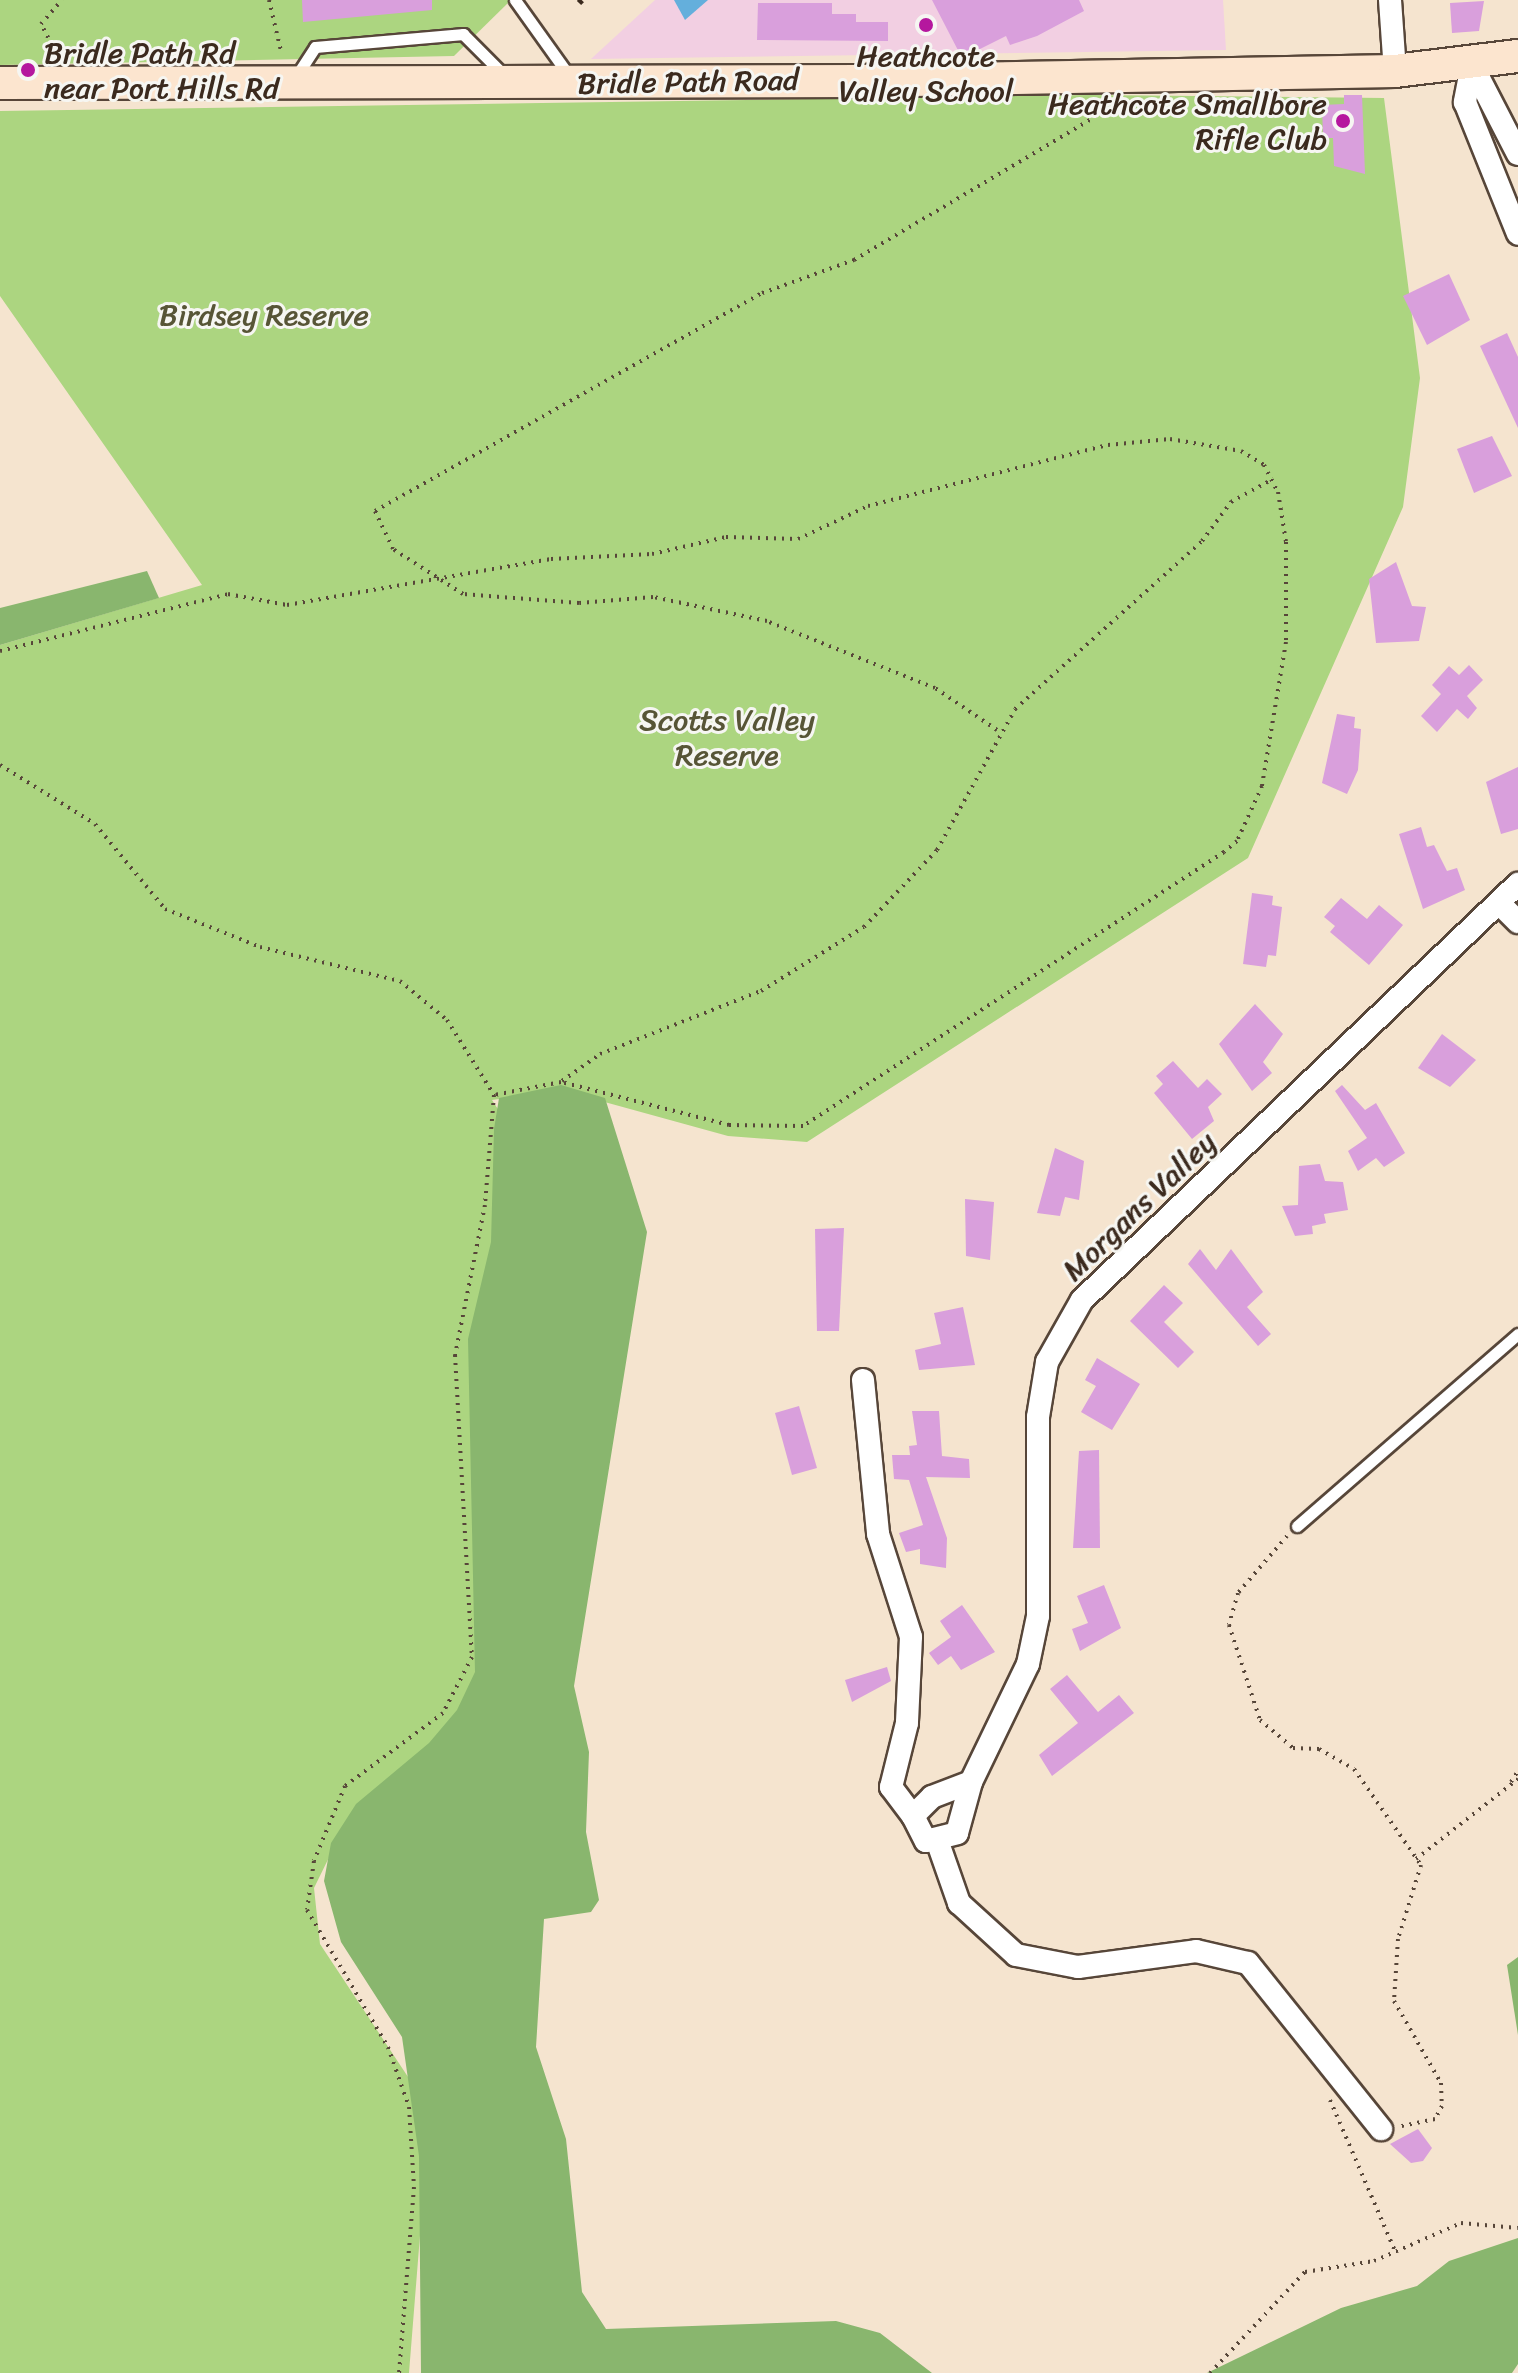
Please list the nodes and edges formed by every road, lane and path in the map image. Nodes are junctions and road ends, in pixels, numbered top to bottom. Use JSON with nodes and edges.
{"nodes":[{"id":1,"x":62,"y":0,"type":"edge"},
{"id":2,"x":269,"y":0,"type":"edge"},
{"id":3,"x":515,"y":0,"type":"edge"},
{"id":4,"x":1390,"y":0,"type":"edge"},
{"id":5,"x":281,"y":51,"type":"dead end"},
{"id":6,"x":1518,"y":56,"type":"edge"},
{"id":7,"x":60,"y":61,"type":"dead end"},
{"id":8,"x":1472,"y":65,"type":"junction"},
{"id":9,"x":1395,"y":71,"type":"junction"},
{"id":10,"x":293,"y":82,"type":"junction"},
{"id":11,"x":511,"y":82,"type":"junction"},
{"id":12,"x":0,"y":83,"type":"edge"},
{"id":13,"x":575,"y":84,"type":"junction"},
{"id":14,"x":1098,"y":88,"type":"dead end"},
{"id":15,"x":1513,"y":146,"type":"edge"},
{"id":16,"x":1483,"y":147,"type":"junction"},
{"id":17,"x":1518,"y":234,"type":"edge"},
{"id":18,"x":1273,"y":479,"type":"junction"},
{"id":19,"x":442,"y":581,"type":"junction"},
{"id":20,"x":0,"y":651,"type":"edge"},
{"id":21,"x":997,"y":730,"type":"junction"},
{"id":22,"x":0,"y":765,"type":"edge"},
{"id":23,"x":1518,"y":884,"type":"edge"},
{"id":24,"x":1499,"y":903,"type":"junction"},
{"id":25,"x":1518,"y":922,"type":"edge"},
{"id":26,"x":561,"y":1082,"type":"junction"},
{"id":27,"x":494,"y":1095,"type":"junction"},
{"id":28,"x":1518,"y":1334,"type":"edge"},
{"id":29,"x":863,"y":1380,"type":"dead end"},
{"id":30,"x":1297,"y":1526,"type":"joint"},
{"id":31,"x":1518,"y":1771,"type":"edge"},
{"id":32,"x":1518,"y":1779,"type":"edge"},
{"id":33,"x":971,"y":1782,"type":"junction"},
{"id":34,"x":1510,"y":1784,"type":"junction"},
{"id":35,"x":913,"y":1816,"type":"junction"},
{"id":36,"x":938,"y":1843,"type":"junction"},
{"id":37,"x":1416,"y":1859,"type":"junction"},
{"id":38,"x":1325,"y":2066,"type":"junction"},
{"id":39,"x":1381,"y":2129,"type":"joint"},
{"id":40,"x":1518,"y":2228,"type":"edge"},
{"id":41,"x":1396,"y":2254,"type":"junction"},
{"id":42,"x":399,"y":2373,"type":"edge"},
{"id":43,"x":1210,"y":2373,"type":"edge"}],
"edges":[{"from":1,"to":7,"type":"path"},
{"from":2,"to":5,"type":"path"},
{"from":3,"to":13,"type":"lane"},
{"from":4,"to":9,"type":"street"},
{"from":6,"to":8,"type":"street","name":"Bridle Path Road"},
{"from":8,"to":9,"type":"street","name":"Bridle Path Road"},
{"from":8,"to":15,"type":"street"},
{"from":8,"to":16,"type":"street"},
{"from":9,"to":13,"type":"street","name":"Bridle Path Road"},
{"from":10,"to":11,"type":"street","name":"Bridle Path Road"},
{"from":10,"to":11,"type":"lane"},
{"from":10,"to":12,"type":"street","name":"Bridle Path Road"},
{"from":11,"to":13,"type":"street","name":"Bridle Path Road"},
{"from":14,"to":19,"type":"path"},
{"from":15,"to":16,"type":"street"},
{"from":16,"to":17,"type":"street"},
{"from":18,"to":19,"type":"path"},
{"from":18,"to":21,"type":"path"},
{"from":18,"to":26,"type":"path"},
{"from":19,"to":20,"type":"path"},
{"from":19,"to":21,"type":"path"},
{"from":21,"to":26,"type":"path"},
{"from":22,"to":27,"type":"path"},
{"from":23,"to":24,"type":"street","name":"Morgans Valley"},
{"from":24,"to":25,"type":"street"},
{"from":24,"to":33,"type":"street","name":"Morgans Valley"},
{"from":26,"to":27,"type":"path"},
{"from":27,"to":42,"type":"path"},
{"from":28,"to":30,"type":"lane"},
{"from":29,"to":35,"type":"street"},
{"from":30,"to":37,"type":"path"},
{"from":31,"to":34,"type":"path"},
{"from":32,"to":34,"type":"path"},
{"from":33,"to":35,"type":"street"},
{"from":33,"to":36,"type":"street","name":"Morgans Valley"},
{"from":34,"to":37,"type":"path"},
{"from":35,"to":36,"type":"street"},
{"from":36,"to":38,"type":"street"},
{"from":37,"to":39,"type":"path"},
{"from":38,"to":39,"type":"street"},
{"from":38,"to":41,"type":"path"},
{"from":40,"to":41,"type":"path"},
{"from":41,"to":43,"type":"path"}]}
